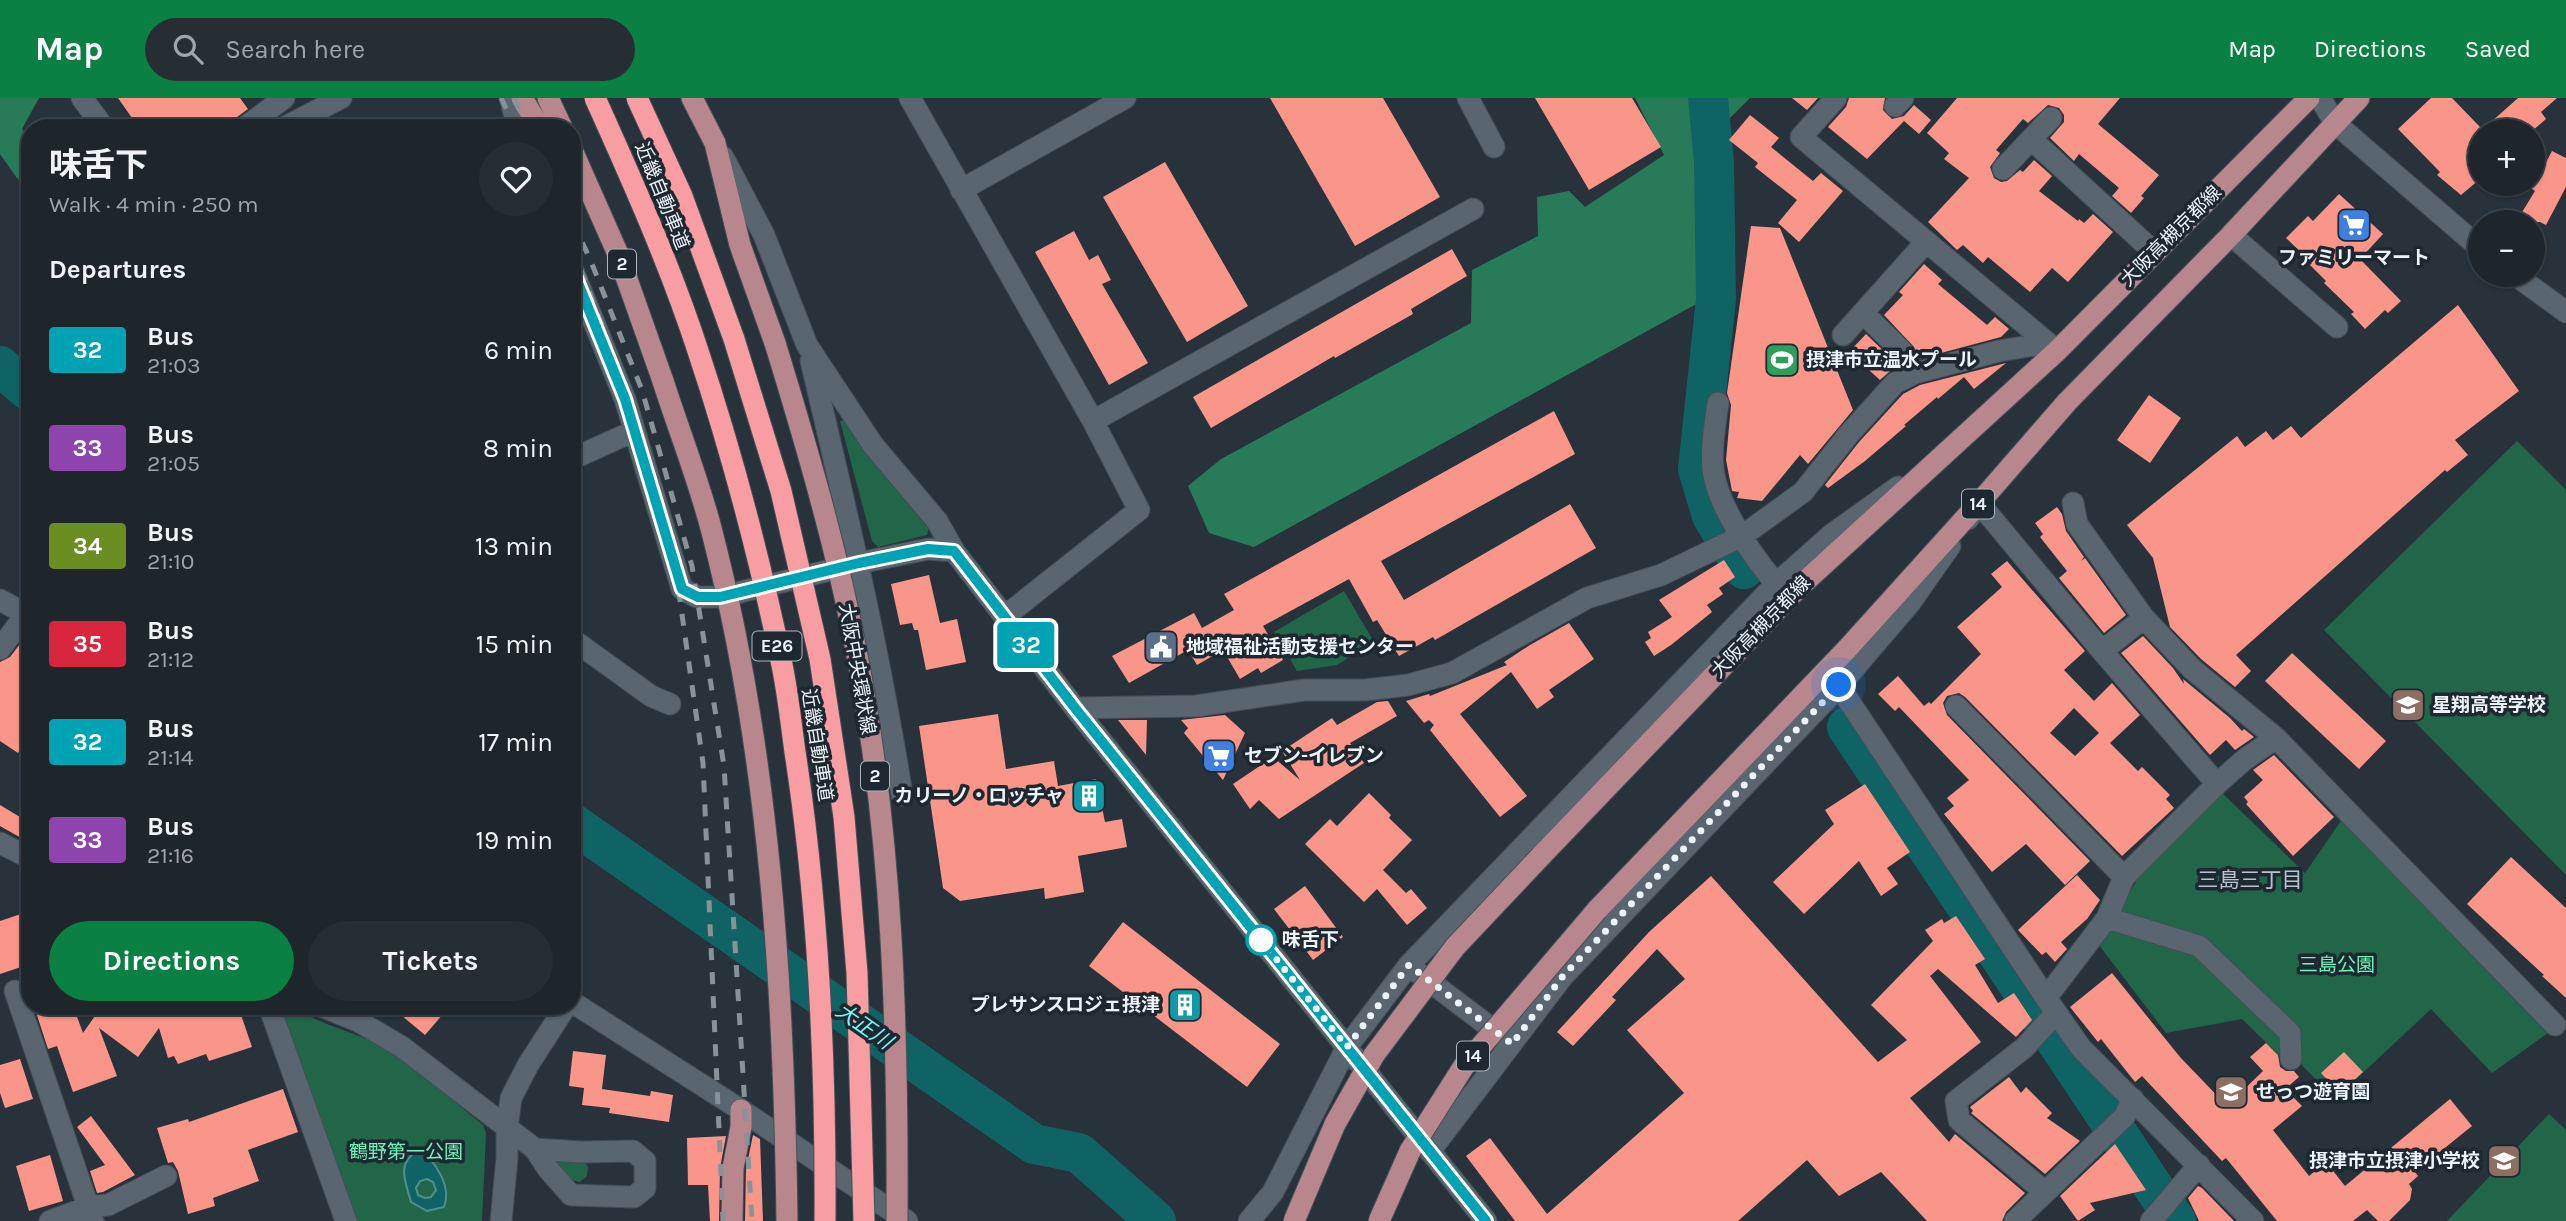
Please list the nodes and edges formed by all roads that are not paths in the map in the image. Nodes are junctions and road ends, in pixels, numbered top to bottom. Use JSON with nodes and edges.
{"nodes":[{"id":1,"x":82,"y":98,"type":"edge"},
{"id":2,"x":284,"y":98,"type":"edge"},
{"id":3,"x":341,"y":98,"type":"edge"},
{"id":4,"x":510,"y":98,"type":"edge"},
{"id":5,"x":522,"y":98,"type":"edge"},
{"id":6,"x":548,"y":98,"type":"edge"},
{"id":7,"x":594,"y":98,"type":"edge"},
{"id":8,"x":637,"y":98,"type":"edge"},
{"id":9,"x":692,"y":98,"type":"edge"},
{"id":10,"x":910,"y":98,"type":"edge"},
{"id":11,"x":1125,"y":98,"type":"edge"},
{"id":12,"x":1468,"y":98,"type":"edge"},
{"id":13,"x":1836,"y":98,"type":"edge"},
{"id":14,"x":2309,"y":98,"type":"edge"},
{"id":15,"x":2320,"y":98,"type":"edge"},
{"id":16,"x":2359,"y":98,"type":"edge"},
{"id":17,"x":2051,"y":118,"type":"dead end"},
{"id":18,"x":97,"y":119,"type":"edge"},
{"id":19,"x":256,"y":119,"type":"edge"},
{"id":20,"x":300,"y":119,"type":"edge"},
{"id":21,"x":516,"y":119,"type":"edge"},
{"id":22,"x":535,"y":119,"type":"edge"},
{"id":23,"x":558,"y":119,"type":"edge"},
{"id":24,"x":2335,"y":123,"type":"junction"},
{"id":25,"x":2031,"y":139,"type":"junction"},
{"id":26,"x":715,"y":143,"type":"junction"},
{"id":27,"x":1494,"y":147,"type":"dead end"},
{"id":28,"x":2003,"y":169,"type":"dead end"},
{"id":29,"x":581,"y":170,"type":"edge"},
{"id":30,"x":961,"y":190,"type":"junction"},
{"id":31,"x":581,"y":194,"type":"edge"},
{"id":32,"x":1473,"y":209,"type":"dead end"},
{"id":33,"x":2231,"y":235,"type":"junction"},
{"id":34,"x":2468,"y":238,"type":"edge"},
{"id":35,"x":1926,"y":242,"type":"junction"},
{"id":36,"x":2154,"y":252,"type":"junction"},
{"id":37,"x":618,"y":254,"type":"junction"},
{"id":38,"x":2532,"y":287,"type":"edge"},
{"id":39,"x":581,"y":290,"type":"edge"},
{"id":40,"x":2566,"y":312,"type":"edge"},
{"id":41,"x":1863,"y":313,"type":"junction"},
{"id":42,"x":2337,"y":327,"type":"dead end"},
{"id":43,"x":1843,"y":335,"type":"dead end"},
{"id":44,"x":807,"y":345,"type":"junction"},
{"id":45,"x":2052,"y":347,"type":"junction"},
{"id":46,"x":1902,"y":351,"type":"dead end"},
{"id":47,"x":1718,"y":404,"type":"dead end"},
{"id":48,"x":1093,"y":421,"type":"junction"},
{"id":49,"x":634,"y":431,"type":"junction"},
{"id":50,"x":581,"y":455,"type":"edge"},
{"id":51,"x":1936,"y":459,"type":"junction"},
{"id":52,"x":1979,"y":503,"type":"junction"},
{"id":53,"x":2073,"y":503,"type":"dead end"},
{"id":54,"x":1732,"y":542,"type":"junction"},
{"id":55,"x":954,"y":551,"type":"junction"},
{"id":56,"x":859,"y":563,"type":"junction"},
{"id":57,"x":1776,"y":584,"type":"junction"},
{"id":58,"x":0,"y":600,"type":"edge"},
{"id":59,"x":21,"y":611,"type":"edge"},
{"id":60,"x":1004,"y":617,"type":"junction"},
{"id":61,"x":2144,"y":618,"type":"junction"},
{"id":62,"x":21,"y":624,"type":"edge"},
{"id":63,"x":581,"y":645,"type":"edge"},
{"id":64,"x":0,"y":649,"type":"edge"},
{"id":65,"x":2102,"y":651,"type":"junction"},
{"id":66,"x":1839,"y":685,"type":"junction"},
{"id":67,"x":670,"y":704,"type":"dead end"},
{"id":68,"x":1956,"y":706,"type":"dead end"},
{"id":69,"x":1075,"y":708,"type":"junction"},
{"id":70,"x":2276,"y":738,"type":"junction"},
{"id":71,"x":2217,"y":783,"type":"junction"},
{"id":72,"x":902,"y":795,"type":"dead end"},
{"id":73,"x":0,"y":843,"type":"edge"},
{"id":74,"x":21,"y":854,"type":"edge"},
{"id":75,"x":2124,"y":877,"type":"junction"},
{"id":76,"x":2107,"y":918,"type":"junction"},
{"id":77,"x":1409,"y":965,"type":"junction"},
{"id":78,"x":15,"y":991,"type":"edge"},
{"id":79,"x":581,"y":1008,"type":"edge"},
{"id":80,"x":21,"y":1009,"type":"edge"},
{"id":81,"x":23,"y":1015,"type":"edge"},
{"id":82,"x":272,"y":1015,"type":"edge"},
{"id":83,"x":343,"y":1015,"type":"edge"},
{"id":84,"x":560,"y":1015,"type":"edge"},
{"id":85,"x":2048,"y":1015,"type":"junction"},
{"id":86,"x":2555,"y":1025,"type":"dead end"},
{"id":87,"x":1512,"y":1044,"type":"junction"},
{"id":88,"x":1347,"y":1047,"type":"junction"},
{"id":89,"x":2291,"y":1059,"type":"dead end"},
{"id":90,"x":2133,"y":1100,"type":"junction"},
{"id":91,"x":741,"y":1110,"type":"junction"},
{"id":92,"x":506,"y":1128,"type":"junction"},
{"id":93,"x":535,"y":1149,"type":"junction"},
{"id":94,"x":1430,"y":1151,"type":"junction"},
{"id":95,"x":2199,"y":1165,"type":"junction"},
{"id":96,"x":166,"y":1176,"type":"dead end"},
{"id":97,"x":2045,"y":1192,"type":"junction"},
{"id":98,"x":2159,"y":1211,"type":"edge"},
{"id":99,"x":91,"y":1214,"type":"edge"},
{"id":100,"x":50,"y":1221,"type":"edge"},
{"id":101,"x":346,"y":1221,"type":"edge"},
{"id":102,"x":501,"y":1221,"type":"edge"},
{"id":103,"x":732,"y":1221,"type":"edge"},
{"id":104,"x":787,"y":1221,"type":"edge"},
{"id":105,"x":825,"y":1221,"type":"edge"},
{"id":106,"x":864,"y":1221,"type":"edge"},
{"id":107,"x":897,"y":1221,"type":"edge"},
{"id":108,"x":907,"y":1221,"type":"edge"},
{"id":109,"x":1249,"y":1221,"type":"edge"},
{"id":110,"x":1294,"y":1221,"type":"edge"},
{"id":111,"x":1379,"y":1221,"type":"edge"},
{"id":112,"x":1486,"y":1221,"type":"edge"},
{"id":113,"x":2015,"y":1221,"type":"edge"},
{"id":114,"x":2253,"y":1221,"type":"edge"}],
"edges":[{"from":1,"to":18,"type":"street"},
{"from":2,"to":19,"type":"street"},
{"from":3,"to":20,"type":"street"},
{"from":4,"to":21,"type":"street"},
{"from":5,"to":22,"type":"main road"},
{"from":6,"to":23,"type":"main road"},
{"from":7,"to":105,"type":"highway","name":"近畿自動車道","number":"E26","bridge":true},
{"from":8,"to":106,"type":"highway","name":"近畿自動車道","number":"E26","bridge":true},
{"from":9,"to":26,"type":"main road","name":"大阪中央環状線","number":"2"},
{"from":10,"to":30,"type":"street"},
{"from":11,"to":30,"type":"street"},
{"from":12,"to":27,"type":"street"},
{"from":13,"to":35,"type":"street"},
{"from":14,"to":36,"type":"main road","name":"大阪高槻京都線"},
{"from":15,"to":24,"type":"street"},
{"from":16,"to":24,"type":"main road","number":"14"},
{"from":17,"to":25,"type":"street"},
{"from":24,"to":33,"type":"main road","number":"14"},
{"from":24,"to":34,"type":"street"},
{"from":25,"to":28,"type":"street"},
{"from":25,"to":36,"type":"street"},
{"from":26,"to":44,"type":"street"},
{"from":26,"to":107,"type":"main road","name":"大阪中央環状線","number":"2","bridge":true},
{"from":29,"to":37,"type":"main road","number":"2"},
{"from":30,"to":48,"type":"street"},
{"from":31,"to":37,"type":"main road"},
{"from":32,"to":48,"type":"street"},
{"from":33,"to":42,"type":"street"},
{"from":33,"to":52,"type":"main road","number":"14"},
{"from":35,"to":41,"type":"street"},
{"from":35,"to":45,"type":"street"},
{"from":36,"to":45,"type":"main road","name":"大阪高槻京都線"},
{"from":37,"to":104,"type":"main road","number":"2","bridge":true},
{"from":38,"to":40,"type":"street"},
{"from":39,"to":49,"type":"street"},
{"from":41,"to":43,"type":"street"},
{"from":41,"to":46,"type":"street"},
{"from":44,"to":55,"type":"street"},
{"from":44,"to":56,"type":"street"},
{"from":45,"to":51,"type":"main road","name":"大阪高槻京都線"},
{"from":45,"to":54,"type":"street"},
{"from":47,"to":54,"type":"street"},
{"from":48,"to":60,"type":"street"},
{"from":49,"to":50,"type":"street"},
{"from":49,"to":56,"type":"street"},
{"from":51,"to":57,"type":"street"},
{"from":51,"to":110,"type":"main road","name":"大阪高槻京都線","bridge":true},
{"from":52,"to":65,"type":"street"},
{"from":52,"to":66,"type":"street"},
{"from":52,"to":111,"type":"main road","number":"14","bridge":true},
{"from":53,"to":61,"type":"street"},
{"from":54,"to":57,"type":"street"},
{"from":54,"to":69,"type":"street"},
{"from":55,"to":56,"type":"street"},
{"from":55,"to":60,"type":"street"},
{"from":56,"to":72,"type":"street"},
{"from":57,"to":77,"type":"street"},
{"from":58,"to":59,"type":"street"},
{"from":60,"to":69,"type":"street"},
{"from":61,"to":65,"type":"street"},
{"from":61,"to":70,"type":"street"},
{"from":62,"to":64,"type":"street"},
{"from":63,"to":67,"type":"street"},
{"from":65,"to":71,"type":"street"},
{"from":66,"to":85,"type":"street"},
{"from":66,"to":87,"type":"street"},
{"from":68,"to":75,"type":"street"},
{"from":69,"to":88,"type":"street"},
{"from":70,"to":71,"type":"street"},
{"from":70,"to":86,"type":"street"},
{"from":71,"to":75,"type":"street"},
{"from":73,"to":74,"type":"street"},
{"from":75,"to":76,"type":"street"},
{"from":76,"to":85,"type":"street"},
{"from":76,"to":89,"type":"street"},
{"from":77,"to":87,"type":"street"},
{"from":77,"to":88,"type":"street"},
{"from":78,"to":80,"type":"street"},
{"from":79,"to":91,"type":"street"},
{"from":81,"to":99,"type":"street"},
{"from":82,"to":101,"type":"street"},
{"from":83,"to":92,"type":"street"},
{"from":84,"to":92,"type":"street"},
{"from":85,"to":90,"type":"street"},
{"from":85,"to":97,"type":"street"},
{"from":87,"to":94,"type":"street"},
{"from":88,"to":94,"type":"street"},
{"from":88,"to":109,"type":"street"},
{"from":90,"to":95,"type":"street"},
{"from":90,"to":97,"type":"street"},
{"from":91,"to":103,"type":"main road"},
{"from":91,"to":108,"type":"street"},
{"from":92,"to":93,"type":"street"},
{"from":92,"to":102,"type":"street"},
{"from":93,"to":93,"type":"street"},
{"from":94,"to":112,"type":"street"},
{"from":95,"to":98,"type":"street"},
{"from":95,"to":114,"type":"street"},
{"from":96,"to":99,"type":"street"},
{"from":97,"to":113,"type":"street"},
{"from":99,"to":100,"type":"street"}]}
